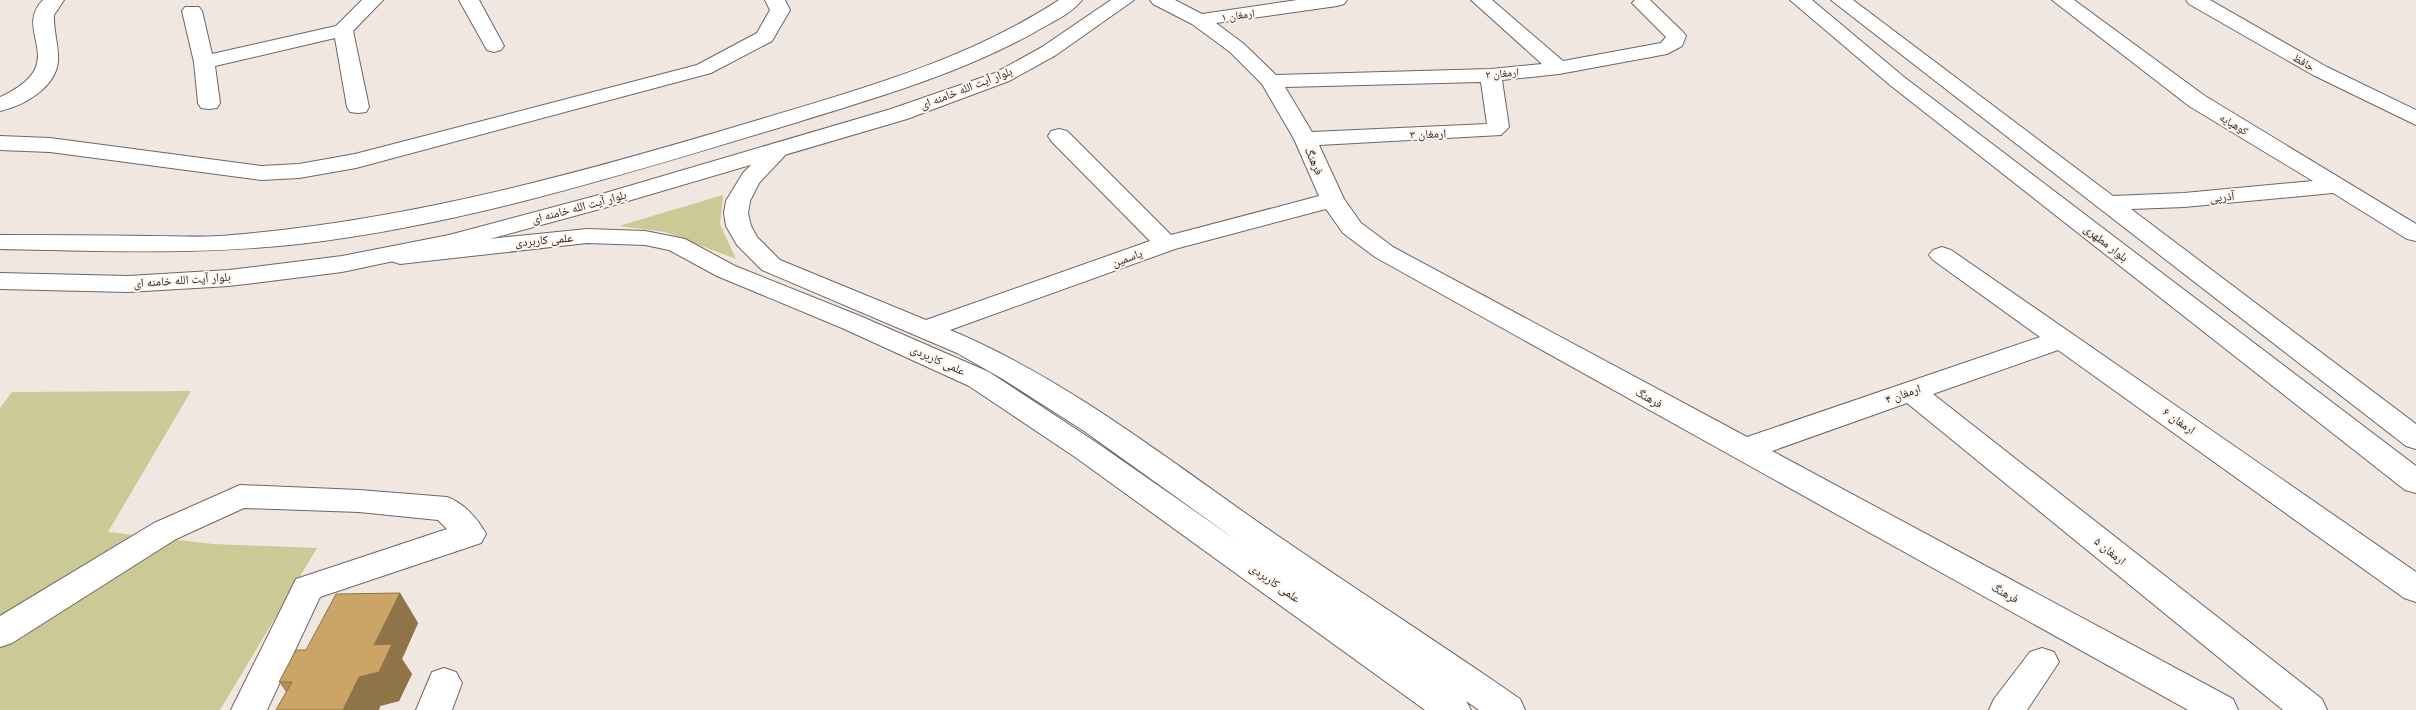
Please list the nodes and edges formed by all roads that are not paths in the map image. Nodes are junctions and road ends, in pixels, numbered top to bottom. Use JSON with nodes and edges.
{"nodes":[{"id":1,"x":54,"y":0,"type":"edge"},
{"id":2,"x":373,"y":0,"type":"edge"},
{"id":3,"x":469,"y":0,"type":"edge"},
{"id":4,"x":775,"y":0,"type":"edge"},
{"id":5,"x":1072,"y":0,"type":"edge"},
{"id":6,"x":1124,"y":0,"type":"edge"},
{"id":7,"x":1160,"y":0,"type":"edge"},
{"id":8,"x":1337,"y":0,"type":"edge"},
{"id":9,"x":1481,"y":0,"type":"edge"},
{"id":10,"x":1800,"y":0,"type":"edge"},
{"id":11,"x":1840,"y":0,"type":"edge"},
{"id":12,"x":2062,"y":0,"type":"edge"},
{"id":13,"x":2196,"y":0,"type":"edge"},
{"id":14,"x":1642,"y":4,"type":"dead end"},
{"id":15,"x":192,"y":11,"type":"dead end"},
{"id":16,"x":1199,"y":20,"type":"junction"},
{"id":17,"x":343,"y":30,"type":"junction"},
{"id":18,"x":494,"y":46,"type":"dead end"},
{"id":19,"x":204,"y":62,"type":"junction"},
{"id":20,"x":1559,"y":68,"type":"junction"},
{"id":21,"x":1491,"y":75,"type":"junction"},
{"id":22,"x":1271,"y":81,"type":"junction"},
{"id":23,"x":209,"y":103,"type":"dead end"},
{"id":24,"x":0,"y":105,"type":"edge"},
{"id":25,"x":358,"y":107,"type":"dead end"},
{"id":26,"x":2416,"y":118,"type":"edge"},
{"id":27,"x":1059,"y":136,"type":"dead end"},
{"id":28,"x":1304,"y":139,"type":"junction"},
{"id":29,"x":0,"y":143,"type":"edge"},
{"id":30,"x":780,"y":149,"type":"junction"},
{"id":31,"x":2337,"y":186,"type":"junction"},
{"id":32,"x":1332,"y":200,"type":"junction"},
{"id":33,"x":2106,"y":203,"type":"junction"},
{"id":34,"x":2416,"y":234,"type":"edge"},
{"id":35,"x":0,"y":242,"type":"edge"},
{"id":36,"x":1166,"y":244,"type":"junction"},
{"id":37,"x":1942,"y":254,"type":"dead end"},
{"id":38,"x":342,"y":264,"type":"junction"},
{"id":39,"x":0,"y":281,"type":"edge"},
{"id":40,"x":926,"y":330,"type":"junction"},
{"id":41,"x":2063,"y":339,"type":"junction"},
{"id":42,"x":1911,"y":392,"type":"junction"},
{"id":43,"x":2416,"y":439,"type":"edge"},
{"id":44,"x":1096,"y":440,"type":"junction"},
{"id":45,"x":1742,"y":450,"type":"junction"},
{"id":46,"x":2416,"y":482,"type":"edge"},
{"id":47,"x":1303,"y":587,"type":"junction"},
{"id":48,"x":2416,"y":589,"type":"edge"},
{"id":49,"x":0,"y":633,"type":"edge"},
{"id":50,"x":2042,"y":662,"type":"dead end"},
{"id":51,"x":249,"y":710,"type":"edge"},
{"id":52,"x":1453,"y":710,"type":"edge"},
{"id":53,"x":1507,"y":710,"type":"edge"},
{"id":54,"x":2007,"y":710,"type":"edge"},
{"id":55,"x":2220,"y":710,"type":"edge"},
{"id":56,"x":2309,"y":710,"type":"edge"}],
"edges":[{"from":1,"to":24,"type":"street"},
{"from":2,"to":17,"type":"street"},
{"from":3,"to":18,"type":"street"},
{"from":4,"to":29,"type":"street"},
{"from":5,"to":35,"type":"street"},
{"from":6,"to":30,"type":"street","name":"بلوار آیت الله خامنه ای"},
{"from":7,"to":16,"type":"street","name":"فرهنگ"},
{"from":8,"to":16,"type":"street","name":"ارمغان ۱"},
{"from":9,"to":20,"type":"street"},
{"from":10,"to":46,"type":"street","name":"بلوار مطهری"},
{"from":11,"to":33,"type":"street"},
{"from":12,"to":31,"type":"street","name":"کوهپایه"},
{"from":13,"to":26,"type":"street","name":"حافظ"},
{"from":14,"to":20,"type":"street","name":"ارمغان ۲"},
{"from":15,"to":19,"type":"street"},
{"from":16,"to":22,"type":"street","name":"فرهنگ"},
{"from":17,"to":19,"type":"street"},
{"from":17,"to":25,"type":"street"},
{"from":19,"to":23,"type":"street"},
{"from":20,"to":21,"type":"street","name":"ارمغان ۲"},
{"from":21,"to":22,"type":"street","name":"ارمغان ۲"},
{"from":21,"to":28,"type":"street","name":"ارمغان ۳"},
{"from":22,"to":28,"type":"street","name":"فرهنگ"},
{"from":27,"to":36,"type":"street"},
{"from":28,"to":32,"type":"street","name":"فرهنگ"},
{"from":30,"to":38,"type":"street","name":"بلوار آیت الله خامنه ای"},
{"from":30,"to":40,"type":"street","name":"علمی کاربردی"},
{"from":31,"to":33,"type":"street","name":"آذرپی"},
{"from":31,"to":34,"type":"street","name":"کوهپایه"},
{"from":32,"to":36,"type":"street","name":"یاسمین"},
{"from":32,"to":45,"type":"street","name":"فرهنگ"},
{"from":33,"to":43,"type":"street"},
{"from":36,"to":40,"type":"street","name":"یاسمین"},
{"from":37,"to":41,"type":"street","name":"ارمغان ۶"},
{"from":38,"to":39,"type":"street","name":"بلوار آیت الله خامنه ای"},
{"from":38,"to":44,"type":"street","name":"علمی کاربردی"},
{"from":40,"to":44,"type":"street","name":"علمی کاربردی"},
{"from":41,"to":42,"type":"street","name":"ارمغان ۴"},
{"from":41,"to":48,"type":"street","name":"ارمغان ۶"},
{"from":42,"to":45,"type":"street","name":"ارمغان ۴"},
{"from":42,"to":56,"type":"street","name":"ارمغان ۵"},
{"from":44,"to":47,"type":"street","name":"علمی کاربردی"},
{"from":45,"to":55,"type":"street","name":"فرهنگ"},
{"from":47,"to":52,"type":"street","name":"علمی کاربردی"},
{"from":47,"to":53,"type":"street","name":"علمی کاربردی"},
{"from":49,"to":51,"type":"street"},
{"from":50,"to":54,"type":"street"}]}
